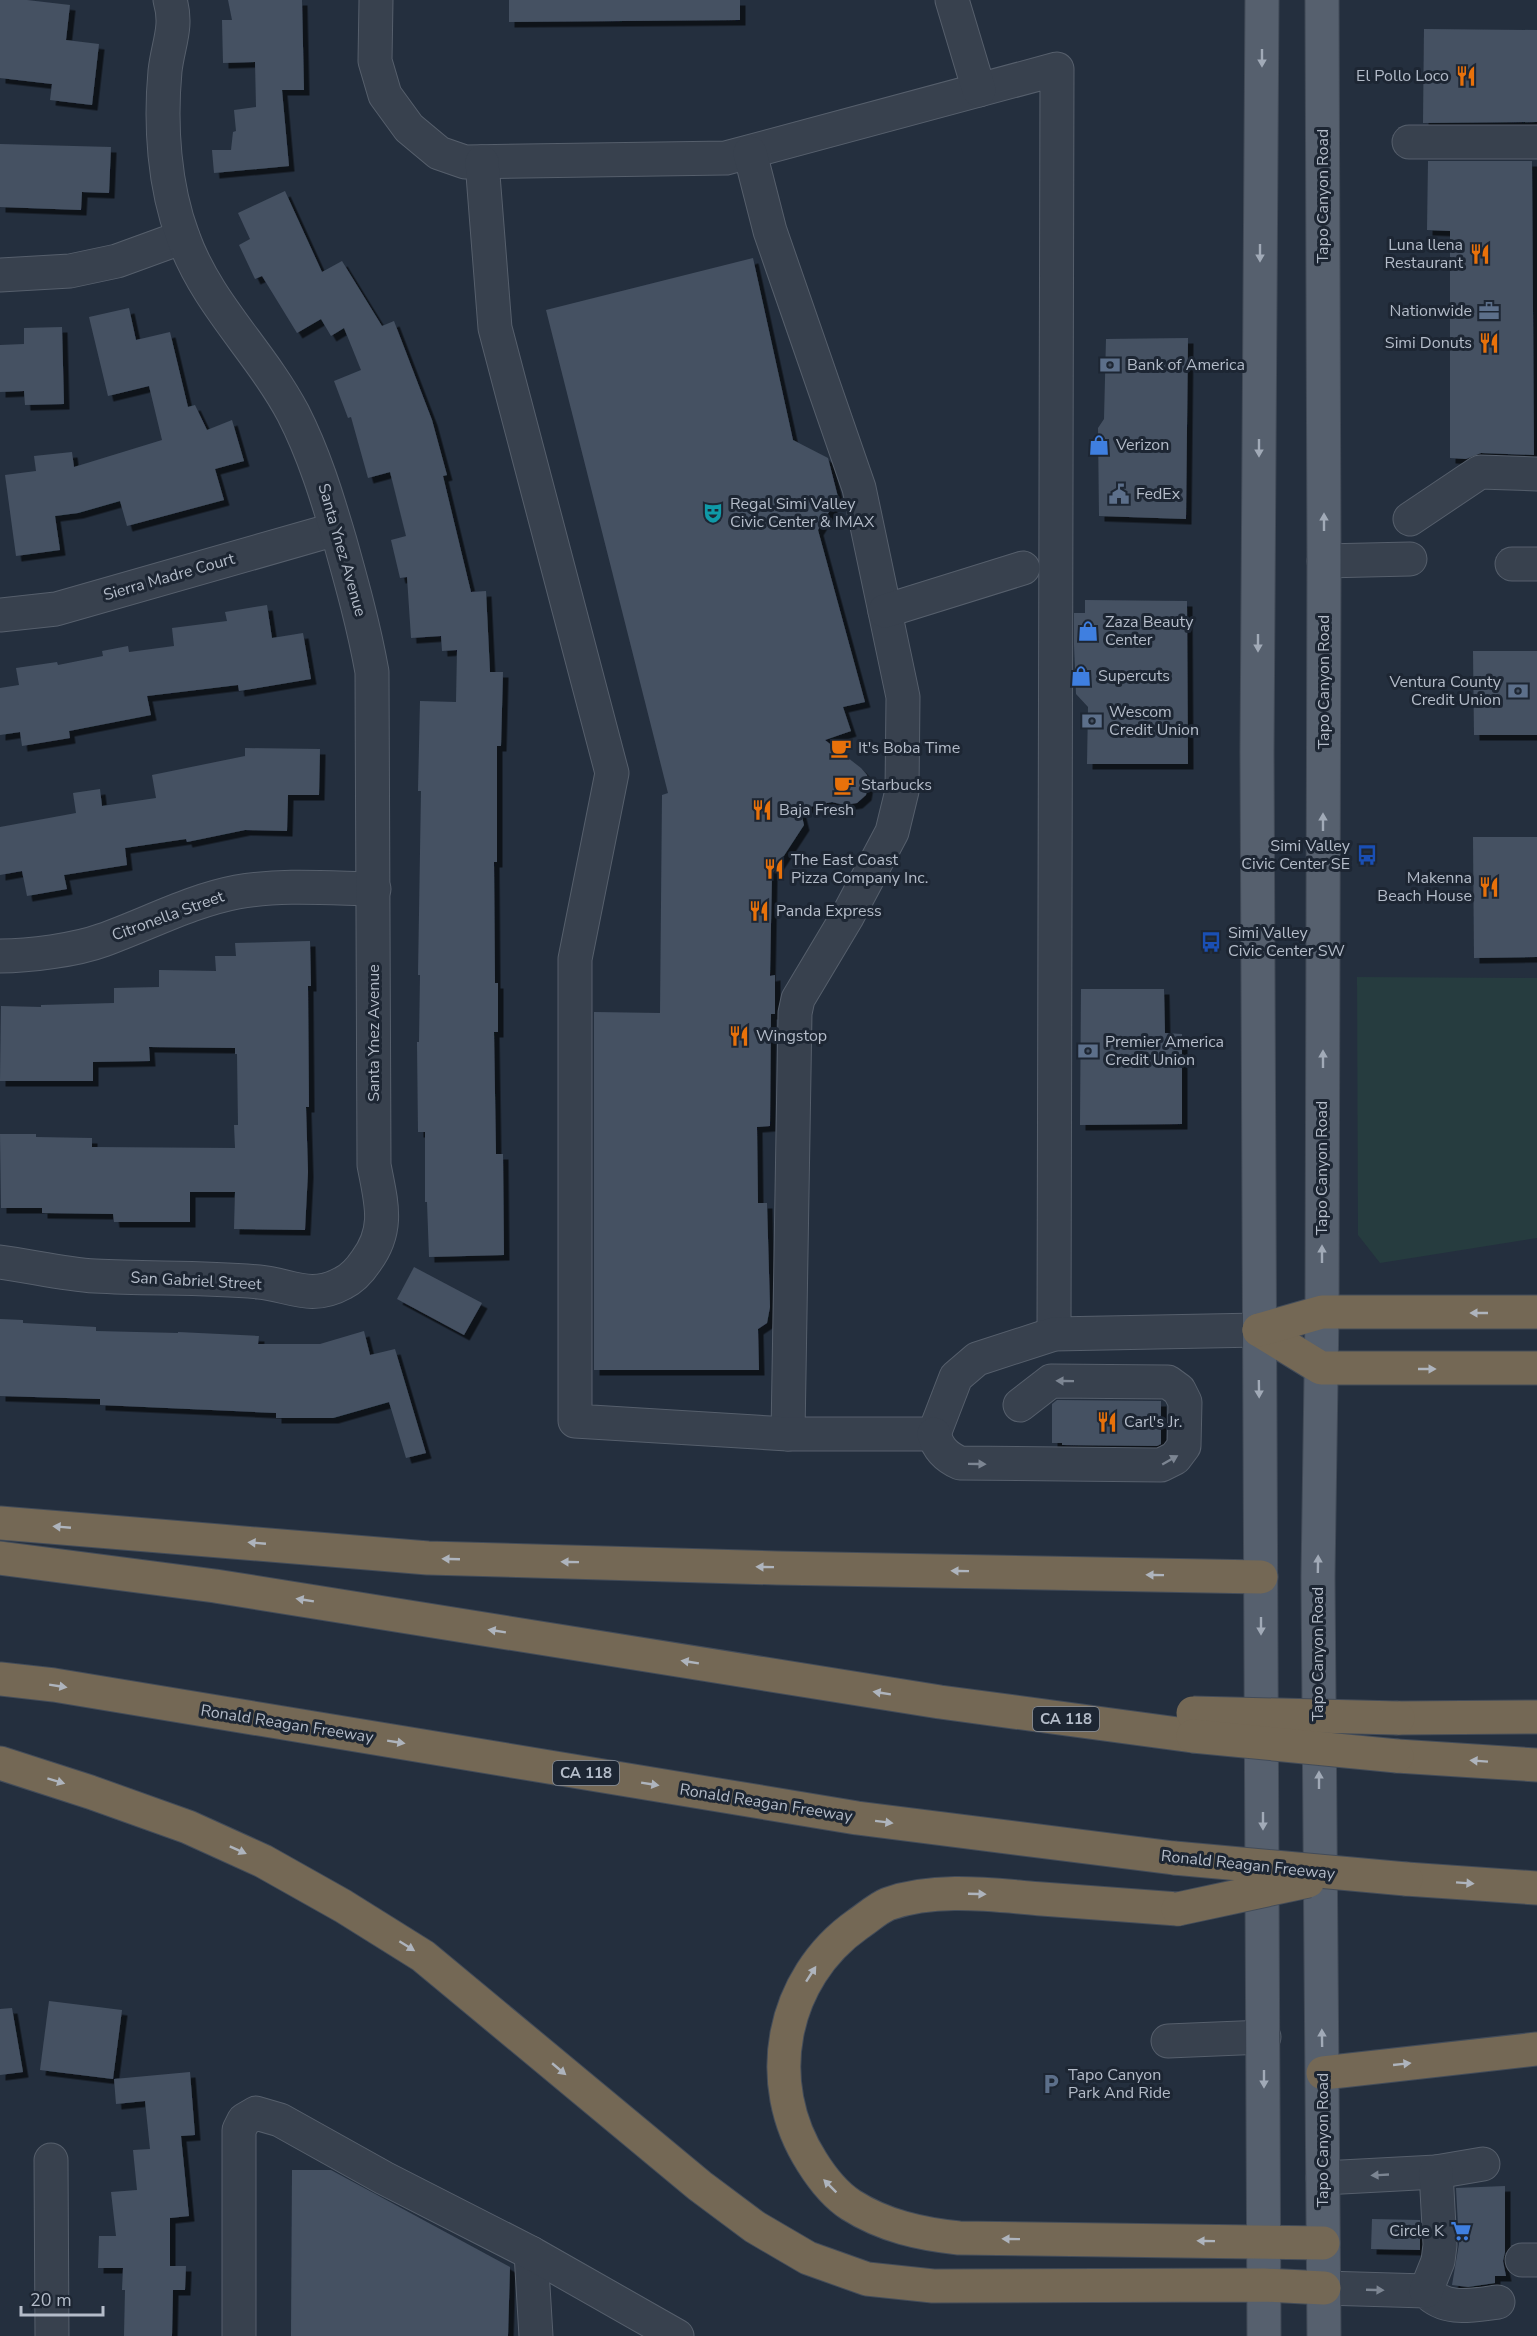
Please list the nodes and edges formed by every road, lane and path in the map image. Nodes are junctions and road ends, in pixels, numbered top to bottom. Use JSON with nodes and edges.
{"nodes":[{"id":1,"x":170,"y":0,"type":"edge"},
{"id":2,"x":375,"y":0,"type":"edge"},
{"id":3,"x":952,"y":0,"type":"edge"},
{"id":4,"x":1262,"y":0,"type":"edge"},
{"id":5,"x":1322,"y":0,"type":"edge"},
{"id":6,"x":979,"y":90,"type":"junction"},
{"id":7,"x":1409,"y":142,"type":"dead end"},
{"id":8,"x":1537,"y":142,"type":"edge"},
{"id":9,"x":750,"y":153,"type":"junction"},
{"id":10,"x":482,"y":162,"type":"junction"},
{"id":11,"x":183,"y":237,"type":"junction"},
{"id":12,"x":0,"y":275,"type":"edge"},
{"id":13,"x":1537,"y":474,"type":"edge"},
{"id":14,"x":1410,"y":519,"type":"dead end"},
{"id":15,"x":336,"y":529,"type":"junction"},
{"id":16,"x":1410,"y":560,"type":"dead end"},
{"id":17,"x":1324,"y":561,"type":"junction"},
{"id":18,"x":1023,"y":568,"type":"dead end"},
{"id":19,"x":885,"y":611,"type":"junction"},
{"id":20,"x":0,"y":615,"type":"edge"},
{"id":21,"x":374,"y":889,"type":"junction"},
{"id":22,"x":0,"y":956,"type":"edge"},
{"id":23,"x":374,"y":1142,"type":"joint"},
{"id":24,"x":0,"y":1262,"type":"edge"},
{"id":25,"x":1322,"y":1312,"type":"junction"},
{"id":26,"x":1537,"y":1312,"type":"edge"},
{"id":27,"x":1259,"y":1330,"type":"junction"},
{"id":28,"x":1053,"y":1334,"type":"junction"},
{"id":29,"x":1321,"y":1368,"type":"junction"},
{"id":30,"x":1537,"y":1368,"type":"edge"},
{"id":31,"x":1020,"y":1405,"type":"dead end"},
{"id":32,"x":788,"y":1434,"type":"junction"},
{"id":33,"x":934,"y":1434,"type":"junction"},
{"id":34,"x":0,"y":1523,"type":"edge"},
{"id":35,"x":0,"y":1558,"type":"edge"},
{"id":36,"x":1261,"y":1577,"type":"junction"},
{"id":37,"x":0,"y":1679,"type":"edge"},
{"id":38,"x":1537,"y":1717,"type":"edge"},
{"id":39,"x":1193,"y":1724,"type":"junction"},
{"id":40,"x":0,"y":1763,"type":"edge"},
{"id":41,"x":1537,"y":1765,"type":"edge"},
{"id":42,"x":1337,"y":1874,"type":"junction"},
{"id":43,"x":1537,"y":1888,"type":"edge"},
{"id":44,"x":1264,"y":2037,"type":"junction"},
{"id":45,"x":1168,"y":2041,"type":"dead end"},
{"id":46,"x":1537,"y":2049,"type":"edge"},
{"id":47,"x":1323,"y":2073,"type":"junction"},
{"id":48,"x":51,"y":2160,"type":"dead end"},
{"id":49,"x":1483,"y":2164,"type":"dead end"},
{"id":50,"x":1436,"y":2172,"type":"junction"},
{"id":51,"x":1323,"y":2178,"type":"junction"},
{"id":52,"x":1264,"y":2242,"type":"junction"},
{"id":53,"x":1323,"y":2243,"type":"junction"},
{"id":54,"x":531,"y":2253,"type":"junction"},
{"id":55,"x":1264,"y":2285,"type":"junction"},
{"id":56,"x":1324,"y":2288,"type":"junction"},
{"id":57,"x":1426,"y":2291,"type":"junction"},
{"id":58,"x":1498,"y":2302,"type":"dead end"},
{"id":59,"x":52,"y":2336,"type":"edge"},
{"id":60,"x":239,"y":2336,"type":"edge"},
{"id":61,"x":536,"y":2336,"type":"edge"},
{"id":62,"x":677,"y":2336,"type":"edge"},
{"id":63,"x":1264,"y":2336,"type":"edge"},
{"id":64,"x":1324,"y":2336,"type":"edge"}],
"edges":[{"from":1,"to":11,"type":"street","name":"Santa Ynez Avenue"},
{"from":2,"to":10,"type":"street"},
{"from":3,"to":6,"type":"street"},
{"from":4,"to":27,"type":"main road","one_way":true},
{"from":17,"to":5,"type":"main road","name":"Tapo Canyon Road","one_way":true},
{"from":6,"to":9,"type":"street"},
{"from":6,"to":28,"type":"street"},
{"from":7,"to":8,"type":"street"},
{"from":9,"to":10,"type":"street"},
{"from":9,"to":19,"type":"street"},
{"from":10,"to":32,"type":"street"},
{"from":11,"to":12,"type":"street"},
{"from":11,"to":15,"type":"street","name":"Santa Ynez Avenue"},
{"from":13,"to":14,"type":"street"},
{"from":15,"to":20,"type":"street","name":"Sierra Madre Court"},
{"from":15,"to":21,"type":"street","name":"Santa Ynez Avenue"},
{"from":16,"to":17,"type":"street"},
{"from":25,"to":17,"type":"main road","name":"Tapo Canyon Road","one_way":true},
{"from":18,"to":19,"type":"street"},
{"from":19,"to":32,"type":"street"},
{"from":21,"to":22,"type":"street","name":"Citronella Street"},
{"from":21,"to":23,"type":"street","name":"Santa Ynez Avenue"},
{"from":23,"to":24,"type":"street","name":"San Gabriel Street"},
{"from":26,"to":25,"type":"highway","one_way":true},
{"from":25,"to":27,"type":"highway"},
{"from":25,"to":29,"type":"main road","name":"Tapo Canyon Road"},
{"from":27,"to":28,"type":"street"},
{"from":27,"to":29,"type":"highway"},
{"from":27,"to":36,"type":"main road","one_way":true},
{"from":28,"to":33,"type":"street"},
{"from":29,"to":30,"type":"highway","one_way":true},
{"from":47,"to":29,"type":"main road","name":"Tapo Canyon Road","one_way":true},
{"from":33,"to":31,"type":"street","one_way":true},
{"from":32,"to":33,"type":"street"},
{"from":36,"to":34,"type":"highway","one_way":true},
{"from":39,"to":35,"type":"highway","one_way":true},
{"from":36,"to":44,"type":"main road","one_way":true},
{"from":37,"to":42,"type":"highway","name":"Ronald Reagan Freeway","number":"CA 118","one_way":true,"bridge":true},
{"from":38,"to":39,"type":"highway","bridge":true},
{"from":41,"to":39,"type":"highway","one_way":true,"bridge":true},
{"from":40,"to":55,"type":"highway","one_way":true},
{"from":42,"to":43,"type":"highway","name":"Ronald Reagan Freeway","number":"CA 118","one_way":true,"bridge":true},
{"from":52,"to":42,"type":"highway","one_way":true,"bridge":true},
{"from":44,"to":45,"type":"street"},
{"from":44,"to":52,"type":"main road","one_way":true},
{"from":47,"to":46,"type":"highway","one_way":true},
{"from":47,"to":51,"type":"main road","name":"Tapo Canyon Road"},
{"from":48,"to":59,"type":"street"},
{"from":49,"to":50,"type":"street"},
{"from":50,"to":51,"type":"street","one_way":true},
{"from":50,"to":57,"type":"street"},
{"from":51,"to":53,"type":"main road","name":"Tapo Canyon Road"},
{"from":52,"to":53,"type":"highway"},
{"from":52,"to":55,"type":"main road"},
{"from":53,"to":56,"type":"main road","name":"Tapo Canyon Road"},
{"from":54,"to":60,"type":"street"},
{"from":54,"to":61,"type":"street"},
{"from":54,"to":62,"type":"street"},
{"from":55,"to":56,"type":"highway"},
{"from":55,"to":63,"type":"main road"},
{"from":56,"to":57,"type":"street","one_way":true},
{"from":56,"to":64,"type":"main road","name":"Tapo Canyon Road"},
{"from":57,"to":58,"type":"street"}]}
